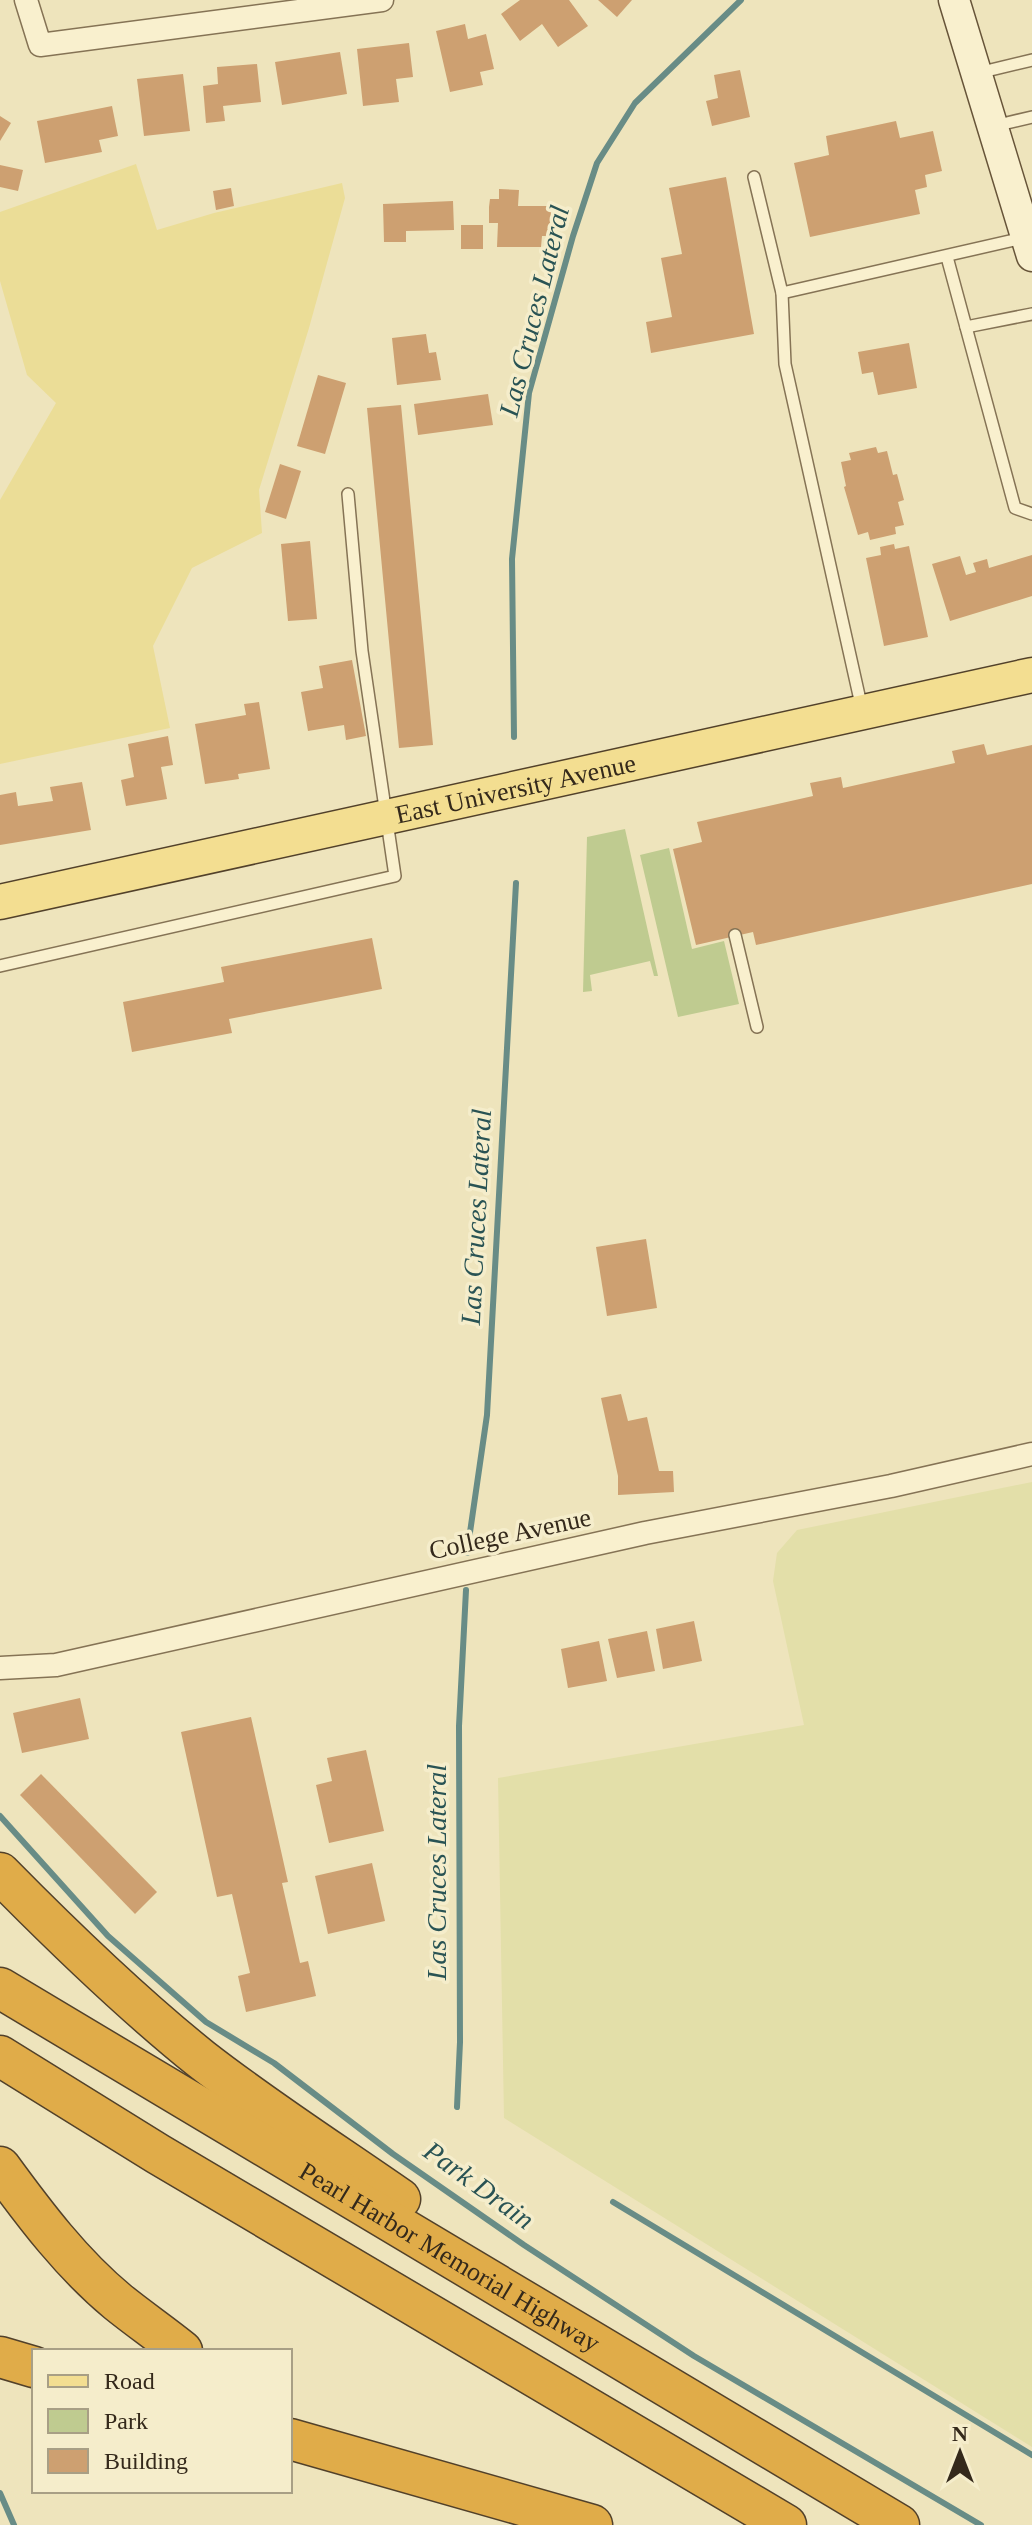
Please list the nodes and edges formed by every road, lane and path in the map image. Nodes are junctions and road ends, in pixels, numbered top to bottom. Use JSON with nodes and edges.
{"nodes":[{"id":1,"x":26,"y":0,"type":"edge"},
{"id":2,"x":382,"y":0,"type":"edge"},
{"id":3,"x":954,"y":0,"type":"edge"},
{"id":4,"x":1032,"y":60,"type":"edge"},
{"id":5,"x":976,"y":74,"type":"junction"},
{"id":6,"x":1032,"y":117,"type":"edge"},
{"id":7,"x":992,"y":127,"type":"junction"},
{"id":8,"x":754,"y":177,"type":"dead end"},
{"id":9,"x":1029,"y":246,"type":"edge"},
{"id":10,"x":947,"y":257,"type":"junction"},
{"id":11,"x":782,"y":293,"type":"junction"},
{"id":12,"x":1032,"y":314,"type":"edge"},
{"id":13,"x":966,"y":327,"type":"junction"},
{"id":14,"x":348,"y":494,"type":"dead end"},
{"id":15,"x":1032,"y":514,"type":"edge"},
{"id":16,"x":1032,"y":675,"type":"edge"},
{"id":17,"x":863,"y":712,"type":"junction"},
{"id":18,"x":385,"y":818,"type":"junction"},
{"id":19,"x":0,"y":902,"type":"edge"},
{"id":20,"x":735,"y":935,"type":"dead end"},
{"id":21,"x":0,"y":966,"type":"edge"},
{"id":22,"x":757,"y":1027,"type":"dead end"},
{"id":23,"x":1032,"y":1454,"type":"edge"},
{"id":24,"x":0,"y":1668,"type":"edge"},
{"id":25,"x":0,"y":1873,"type":"edge"},
{"id":26,"x":0,"y":1988,"type":"edge"},
{"id":27,"x":1,"y":2057,"type":"edge"},
{"id":28,"x":0,"y":2167,"type":"edge"},
{"id":29,"x":179,"y":2349,"type":"edge"},
{"id":30,"x":0,"y":2357,"type":"edge"},
{"id":31,"x":32,"y":2366,"type":"edge"},
{"id":32,"x":713,"y":2415,"type":"junction"},
{"id":33,"x":292,"y":2418,"type":"edge"},
{"id":34,"x":292,"y":2440,"type":"edge"},
{"id":35,"x":537,"y":2508,"type":"junction"},
{"id":36,"x":592,"y":2525,"type":"edge"},
{"id":37,"x":786,"y":2525,"type":"edge"},
{"id":38,"x":899,"y":2525,"type":"edge"}],
"edges":[{"from":1,"to":2,"type":"street"},
{"from":3,"to":5,"type":"main road"},
{"from":4,"to":5,"type":"lane"},
{"from":5,"to":7,"type":"main road"},
{"from":6,"to":7,"type":"lane"},
{"from":7,"to":9,"type":"main road"},
{"from":8,"to":11,"type":"lane"},
{"from":9,"to":10,"type":"lane"},
{"from":10,"to":11,"type":"lane"},
{"from":10,"to":13,"type":"lane"},
{"from":11,"to":17,"type":"lane"},
{"from":12,"to":13,"type":"lane"},
{"from":13,"to":15,"type":"lane"},
{"from":14,"to":18,"type":"lane"},
{"from":16,"to":17,"type":"main road","name":"East University Avenue"},
{"from":17,"to":18,"type":"main road","name":"East University Avenue"},
{"from":18,"to":19,"type":"main road","name":"East University Avenue"},
{"from":18,"to":21,"type":"lane"},
{"from":20,"to":22,"type":"lane"},
{"from":23,"to":24,"type":"street","name":"College Avenue"},
{"from":25,"to":32,"type":"highway"},
{"from":26,"to":32,"type":"highway","name":"Pearl Harbor Memorial Highway"},
{"from":27,"to":37,"type":"highway"},
{"from":28,"to":29,"type":"highway"},
{"from":30,"to":31,"type":"highway"},
{"from":32,"to":38,"type":"highway","name":"Pearl Harbor Memorial Highway"},
{"from":33,"to":35,"type":"highway"},
{"from":34,"to":35,"type":"highway"},
{"from":35,"to":36,"type":"highway"}]}
